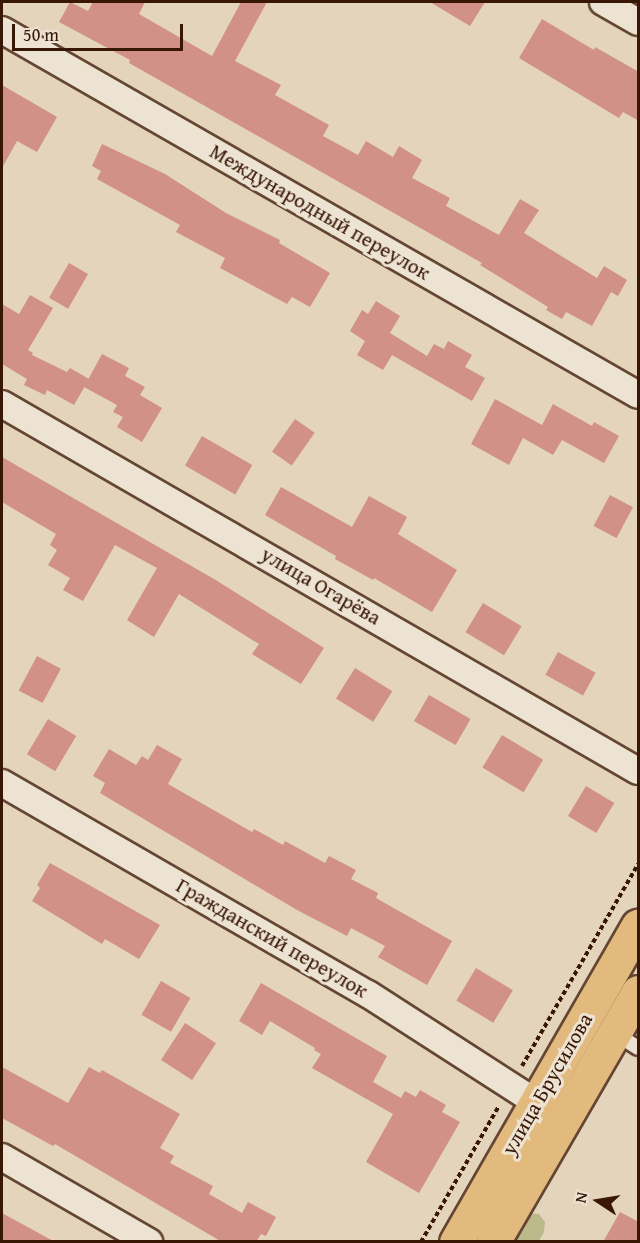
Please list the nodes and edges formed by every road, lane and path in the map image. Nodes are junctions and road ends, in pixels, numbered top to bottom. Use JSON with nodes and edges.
{"nodes":[{"id":1,"x":603,"y":2,"type":"edge"},
{"id":2,"x":639,"y":22,"type":"edge"},
{"id":3,"x":2,"y":30,"type":"edge"},
{"id":4,"x":639,"y":394,"type":"edge"},
{"id":5,"x":2,"y":404,"type":"edge"},
{"id":6,"x":639,"y":771,"type":"edge"},
{"id":7,"x":2,"y":783,"type":"edge"},
{"id":8,"x":639,"y":864,"type":"edge"},
{"id":9,"x":639,"y":926,"type":"edge"},
{"id":10,"x":639,"y":992,"type":"edge"},
{"id":11,"x":627,"y":1040,"type":"edge"},
{"id":12,"x":524,"y":1094,"type":"junction"},
{"id":13,"x":2,"y":1157,"type":"edge"},
{"id":14,"x":149,"y":1242,"type":"edge"},
{"id":15,"x":421,"y":1242,"type":"edge"},
{"id":16,"x":456,"y":1242,"type":"edge"},
{"id":17,"x":493,"y":1242,"type":"edge"}],
"edges":[{"from":1,"to":2,"type":"street"},
{"from":3,"to":4,"type":"street","name":"Международный переулок"},
{"from":5,"to":6,"type":"street","name":"улица Огарёва"},
{"from":7,"to":12,"type":"street","name":"Гражданский переулок"},
{"from":8,"to":12,"type":"path"},
{"from":9,"to":12,"type":"main road","name":"улица Брусилова"},
{"from":10,"to":11,"type":"main road","name":"улица Брусилова"},
{"from":11,"to":17,"type":"main road","name":"улица Брусилова"},
{"from":12,"to":15,"type":"path"},
{"from":12,"to":16,"type":"main road","name":"улица Брусилова"},
{"from":13,"to":14,"type":"street"}]}
